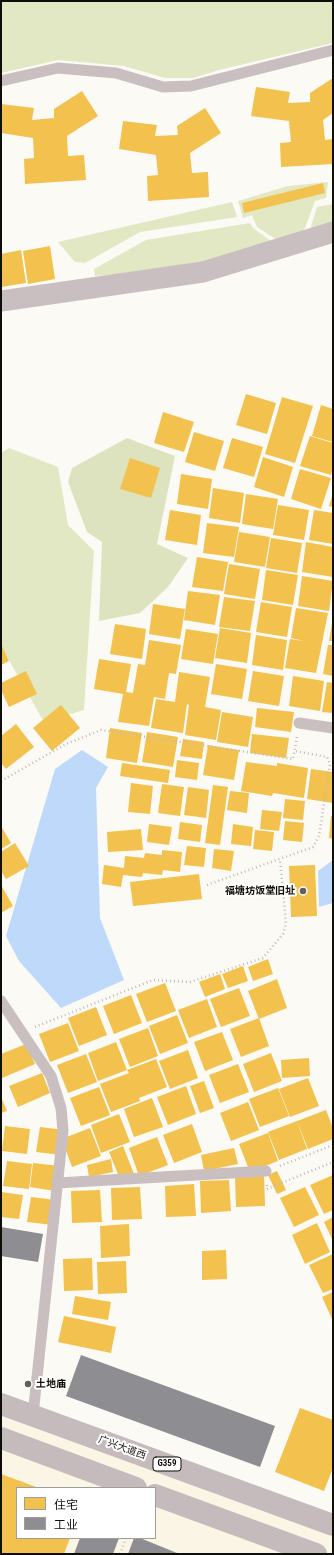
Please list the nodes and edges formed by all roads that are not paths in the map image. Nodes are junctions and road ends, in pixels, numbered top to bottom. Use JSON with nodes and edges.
{"nodes":[{"id":1,"x":333,"y":50,"type":"edge"},
{"id":2,"x":1,"y":81,"type":"edge"},
{"id":3,"x":333,"y":232,"type":"edge"},
{"id":4,"x":1,"y":301,"type":"edge"},
{"id":5,"x":299,"y":723,"type":"road end"},
{"id":6,"x":333,"y":728,"type":"edge"},
{"id":7,"x":1,"y":1001,"type":"edge"},
{"id":8,"x":266,"y":1171,"type":"road end"},
{"id":9,"x":57,"y":1183,"type":"junction"},
{"id":10,"x":1,"y":1404,"type":"edge"},
{"id":11,"x":33,"y":1415,"type":"junction"},
{"id":12,"x":1,"y":1438,"type":"edge"},
{"id":13,"x":133,"y":1487,"type":"edge"},
{"id":14,"x":156,"y":1495,"type":"edge"},
{"id":15,"x":333,"y":1525,"type":"edge"},
{"id":16,"x":316,"y":1554,"type":"edge"}],
"edges":[{"from":1,"to":2,"type":"lane"},
{"from":3,"to":4,"type":"street"},
{"from":5,"to":6,"type":"lane"},
{"from":7,"to":9,"type":"lane"},
{"from":8,"to":9,"type":"lane"},
{"from":9,"to":11,"type":"lane"},
{"from":10,"to":11,"type":"highway","name":"广兴大道西","number":"G359"},
{"from":11,"to":15,"type":"highway","name":"广兴大道西","number":"G359"},
{"from":12,"to":13,"type":"highway"},
{"from":14,"to":16,"type":"highway"}]}
